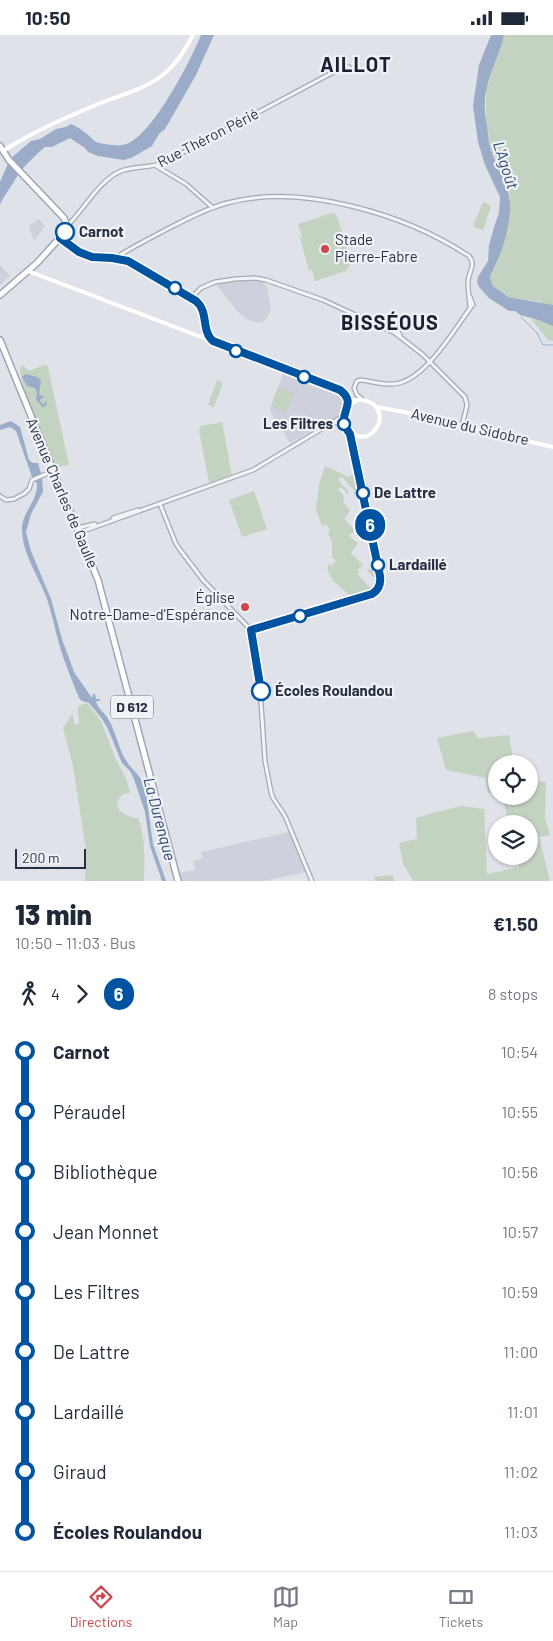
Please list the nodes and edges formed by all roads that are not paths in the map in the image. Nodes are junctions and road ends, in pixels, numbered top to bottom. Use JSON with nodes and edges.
{"nodes":[{"id":1,"x":193,"y":35,"type":"edge"},
{"id":2,"x":349,"y":67,"type":"dead end"},
{"id":3,"x":1,"y":149,"type":"edge"},
{"id":4,"x":156,"y":165,"type":"junction"},
{"id":5,"x":210,"y":208,"type":"junction"},
{"id":6,"x":75,"y":217,"type":"junction"},
{"id":7,"x":66,"y":222,"type":"junction"},
{"id":8,"x":60,"y":238,"type":"junction"},
{"id":9,"x":114,"y":258,"type":"junction"},
{"id":10,"x":28,"y":271,"type":"junction"},
{"id":11,"x":0,"y":295,"type":"edge"},
{"id":12,"x":191,"y":298,"type":"junction"},
{"id":13,"x":208,"y":334,"type":"junction"},
{"id":14,"x":199,"y":336,"type":"junction"},
{"id":15,"x":0,"y":340,"type":"edge"},
{"id":16,"x":221,"y":345,"type":"junction"},
{"id":17,"x":430,"y":361,"type":"junction"},
{"id":18,"x":343,"y":393,"type":"junction"},
{"id":19,"x":357,"y":395,"type":"junction"},
{"id":20,"x":362,"y":400,"type":"junction"},
{"id":21,"x":356,"y":401,"type":"junction"},
{"id":22,"x":377,"y":407,"type":"junction"},
{"id":23,"x":347,"y":409,"type":"junction"},
{"id":24,"x":387,"y":409,"type":"junction"},
{"id":25,"x":345,"y":415,"type":"junction"},
{"id":26,"x":380,"y":416,"type":"junction"},
{"id":27,"x":332,"y":424,"type":"junction"},
{"id":28,"x":344,"y":425,"type":"junction"},
{"id":29,"x":462,"y":426,"type":"junction"},
{"id":30,"x":349,"y":431,"type":"junction"},
{"id":31,"x":358,"y":436,"type":"junction"},
{"id":32,"x":352,"y":442,"type":"junction"},
{"id":33,"x":553,"y":447,"type":"edge"},
{"id":34,"x":53,"y":471,"type":"junction"},
{"id":35,"x":0,"y":496,"type":"edge"},
{"id":36,"x":160,"y":503,"type":"junction"},
{"id":37,"x":74,"y":522,"type":"junction"},
{"id":38,"x":84,"y":526,"type":"junction"},
{"id":39,"x":78,"y":532,"type":"junction"},
{"id":40,"x":251,"y":630,"type":"junction"},
{"id":41,"x":178,"y":881,"type":"edge"},
{"id":42,"x":312,"y":881,"type":"edge"}],
"edges":[{"from":1,"to":3,"type":"main road"},
{"from":2,"to":4,"type":"street","name":"Rue Théron Périé"},
{"from":3,"to":7,"type":"main road"},
{"from":4,"to":5,"type":"street"},
{"from":4,"to":6,"type":"street","name":"Rue Théron Périé"},
{"from":5,"to":9,"type":"street"},
{"from":5,"to":17,"type":"street"},
{"from":6,"to":7,"type":"street"},
{"from":6,"to":7,"type":"street","name":"Rue Théron Périé"},
{"from":7,"to":8,"type":"main road"},
{"from":8,"to":9,"type":"main road"},
{"from":8,"to":10,"type":"main road"},
{"from":9,"to":12,"type":"main road"},
{"from":10,"to":11,"type":"main road"},
{"from":10,"to":14,"type":"main road"},
{"from":12,"to":13,"type":"main road"},
{"from":12,"to":17,"type":"street"},
{"from":13,"to":14,"type":"main road"},
{"from":13,"to":16,"type":"main road"},
{"from":14,"to":16,"type":"main road"},
{"from":15,"to":34,"type":"main road","name":"Avenue Charles de Gaulle","number":"D 612"},
{"from":16,"to":18,"type":"main road"},
{"from":17,"to":19,"type":"street"},
{"from":17,"to":29,"type":"street"},
{"from":18,"to":21,"type":"main road"},
{"from":18,"to":23,"type":"main road"},
{"from":19,"to":20,"type":"street"},
{"from":19,"to":21,"type":"street"},
{"from":20,"to":21,"type":"main road"},
{"from":20,"to":22,"type":"main road"},
{"from":21,"to":23,"type":"main road"},
{"from":22,"to":24,"type":"main road","name":"Avenue du Sidobre"},
{"from":22,"to":26,"type":"main road"},
{"from":23,"to":25,"type":"main road"},
{"from":24,"to":26,"type":"main road"},
{"from":24,"to":29,"type":"main road","name":"Avenue du Sidobre"},
{"from":25,"to":27,"type":"street"},
{"from":25,"to":28,"type":"main road"},
{"from":26,"to":31,"type":"main road"},
{"from":27,"to":28,"type":"street"},
{"from":27,"to":36,"type":"street"},
{"from":28,"to":30,"type":"main road"},
{"from":29,"to":33,"type":"main road","name":"Avenue du Sidobre"},
{"from":30,"to":31,"type":"main road"},
{"from":30,"to":32,"type":"street"},
{"from":31,"to":32,"type":"street"},
{"from":32,"to":40,"type":"street"},
{"from":34,"to":35,"type":"street"},
{"from":34,"to":37,"type":"main road","name":"Avenue Charles de Gaulle","number":"D 612"},
{"from":36,"to":38,"type":"street"},
{"from":36,"to":39,"type":"street"},
{"from":36,"to":40,"type":"street"},
{"from":37,"to":38,"type":"street"},
{"from":37,"to":39,"type":"main road","name":"Avenue Charles de Gaulle","number":"D 612"},
{"from":38,"to":39,"type":"street"},
{"from":39,"to":41,"type":"main road","name":"Avenue Charles de Gaulle","number":"D 612"},
{"from":40,"to":42,"type":"street"}]}
